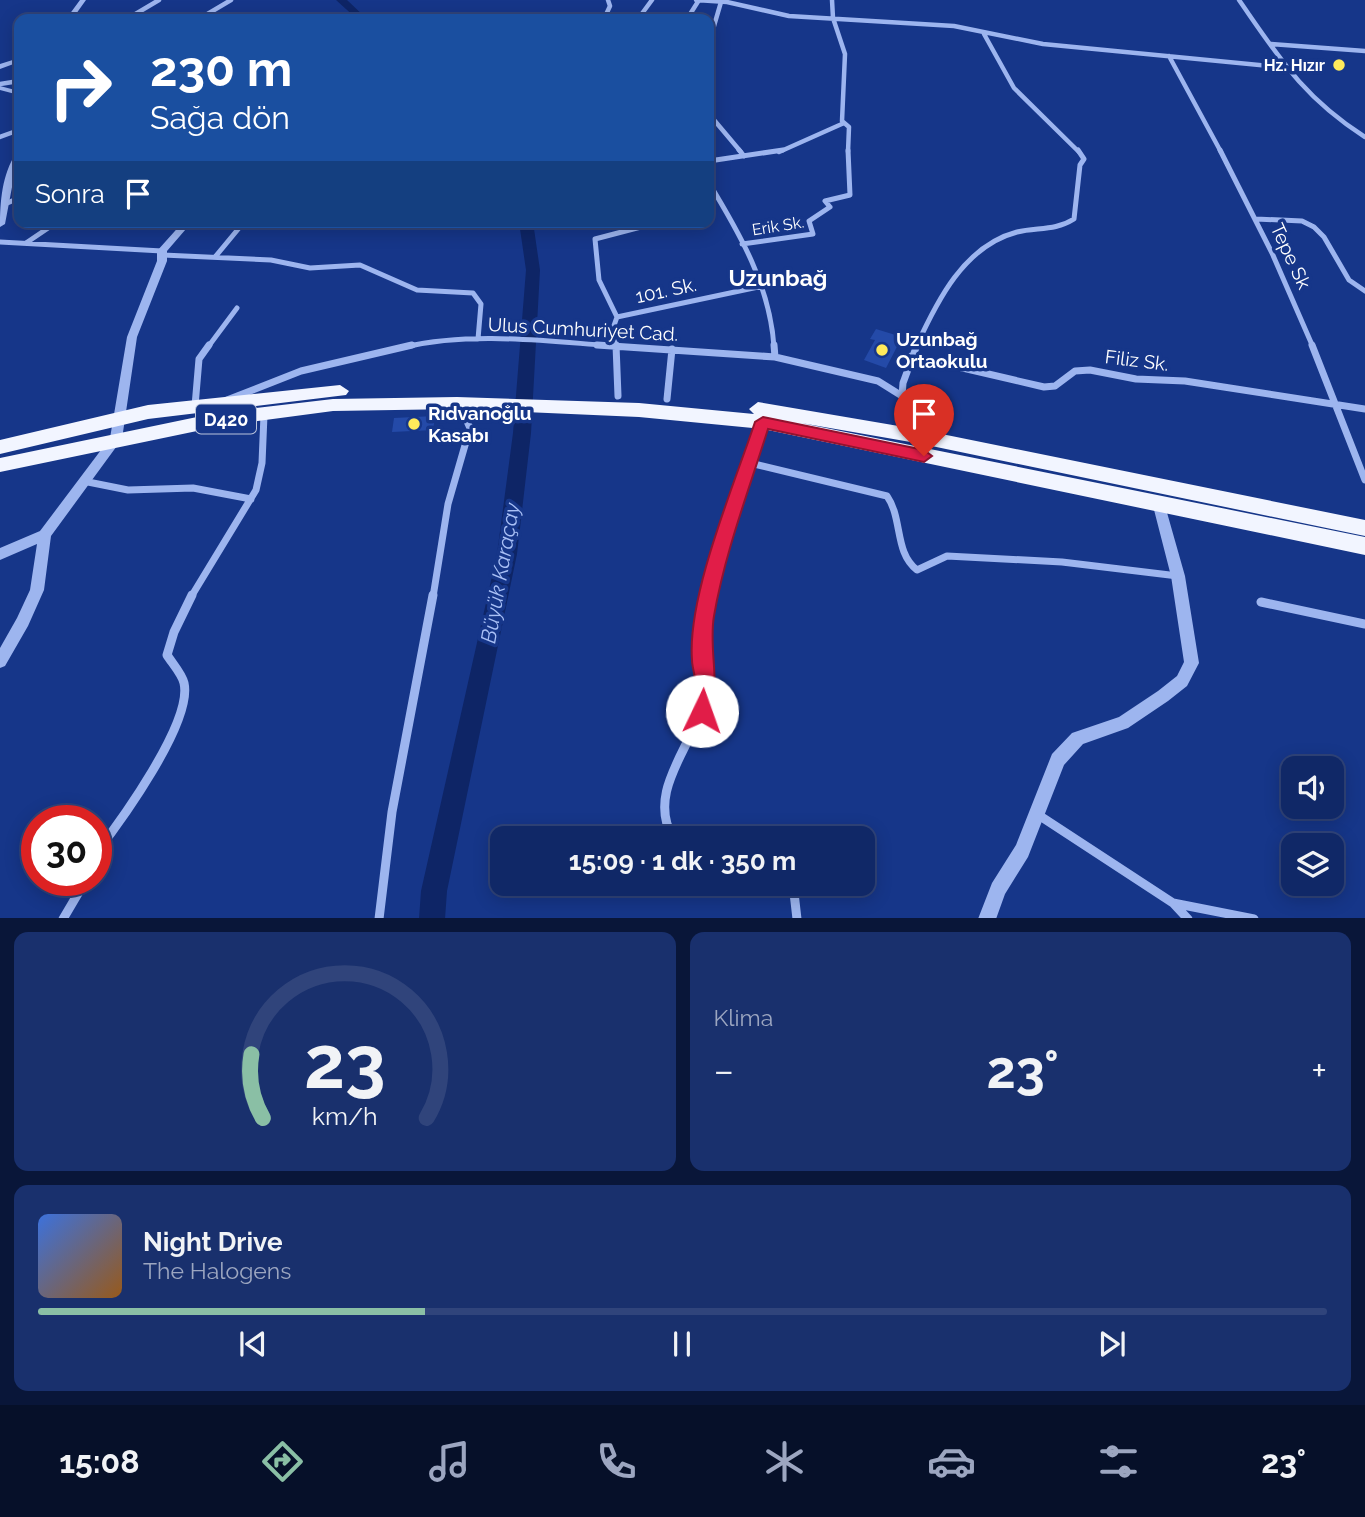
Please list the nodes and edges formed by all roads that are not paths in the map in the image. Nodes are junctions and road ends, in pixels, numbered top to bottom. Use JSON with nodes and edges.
{"nodes":[{"id":1,"x":159,"y":0,"type":"edge"},
{"id":2,"x":230,"y":0,"type":"edge"},
{"id":3,"x":698,"y":0,"type":"edge"},
{"id":4,"x":832,"y":0,"type":"edge"},
{"id":5,"x":1239,"y":0,"type":"edge"},
{"id":6,"x":721,"y":2,"type":"junction"},
{"id":7,"x":743,"y":3,"type":"edge"},
{"id":8,"x":135,"y":14,"type":"edge"},
{"id":9,"x":207,"y":14,"type":"edge"},
{"id":10,"x":833,"y":18,"type":"junction"},
{"id":11,"x":714,"y":31,"type":"edge"},
{"id":12,"x":984,"y":34,"type":"junction"},
{"id":13,"x":1271,"y":44,"type":"junction"},
{"id":14,"x":1365,"y":51,"type":"edge"},
{"id":15,"x":1169,"y":56,"type":"junction"},
{"id":16,"x":1289,"y":68,"type":"junction"},
{"id":17,"x":714,"y":119,"type":"edge"},
{"id":18,"x":844,"y":123,"type":"junction"},
{"id":19,"x":1365,"y":137,"type":"edge"},
{"id":20,"x":744,"y":156,"type":"junction"},
{"id":21,"x":714,"y":160,"type":"edge"},
{"id":22,"x":14,"y":163,"type":"edge"},
{"id":23,"x":714,"y":192,"type":"edge"},
{"id":24,"x":14,"y":200,"type":"edge"},
{"id":25,"x":5,"y":204,"type":"junction"},
{"id":26,"x":1256,"y":219,"type":"junction"},
{"id":27,"x":0,"y":224,"type":"edge"},
{"id":28,"x":48,"y":228,"type":"edge"},
{"id":29,"x":183,"y":228,"type":"edge"},
{"id":30,"x":239,"y":228,"type":"edge"},
{"id":31,"x":637,"y":228,"type":"edge"},
{"id":32,"x":0,"y":242,"type":"edge"},
{"id":33,"x":26,"y":243,"type":"junction"},
{"id":34,"x":743,"y":244,"type":"junction"},
{"id":35,"x":162,"y":253,"type":"junction"},
{"id":36,"x":215,"y":257,"type":"junction"},
{"id":37,"x":763,"y":286,"type":"junction"},
{"id":38,"x":1365,"y":291,"type":"edge"},
{"id":39,"x":237,"y":308,"type":"dead end"},
{"id":40,"x":617,"y":317,"type":"junction"},
{"id":41,"x":478,"y":339,"type":"junction"},
{"id":42,"x":617,"y":347,"type":"junction"},
{"id":43,"x":672,"y":349,"type":"junction"},
{"id":44,"x":911,"y":356,"type":"junction"},
{"id":45,"x":775,"y":358,"type":"junction"},
{"id":46,"x":618,"y":396,"type":"junction"},
{"id":47,"x":902,"y":396,"type":"junction"},
{"id":48,"x":667,"y":399,"type":"junction"},
{"id":49,"x":598,"y":402,"type":"junction"},
{"id":50,"x":219,"y":403,"type":"junction"},
{"id":51,"x":460,"y":404,"type":"junction"},
{"id":52,"x":195,"y":406,"type":"junction"},
{"id":53,"x":1338,"y":407,"type":"junction"},
{"id":54,"x":1365,"y":409,"type":"edge"},
{"id":55,"x":264,"y":415,"type":"junction"},
{"id":56,"x":121,"y":418,"type":"junction"},
{"id":57,"x":763,"y":422,"type":"junction"},
{"id":58,"x":922,"y":438,"type":"junction"},
{"id":59,"x":116,"y":439,"type":"junction"},
{"id":60,"x":0,"y":447,"type":"edge"},
{"id":61,"x":750,"y":463,"type":"junction"},
{"id":62,"x":0,"y":465,"type":"edge"},
{"id":63,"x":1365,"y":480,"type":"edge"},
{"id":64,"x":83,"y":481,"type":"junction"},
{"id":65,"x":251,"y":499,"type":"junction"},
{"id":66,"x":1158,"y":502,"type":"junction"},
{"id":67,"x":1365,"y":528,"type":"edge"},
{"id":68,"x":46,"y":535,"type":"junction"},
{"id":69,"x":1365,"y":546,"type":"edge"},
{"id":70,"x":0,"y":554,"type":"edge"},
{"id":71,"x":1178,"y":576,"type":"junction"},
{"id":72,"x":1261,"y":602,"type":"dead end"},
{"id":73,"x":1365,"y":624,"type":"edge"},
{"id":74,"x":0,"y":661,"type":"edge"},
{"id":75,"x":1036,"y":813,"type":"junction"},
{"id":76,"x":665,"y":826,"type":"edge"},
{"id":77,"x":112,"y":831,"type":"edge"},
{"id":78,"x":76,"y":896,"type":"edge"},
{"id":79,"x":794,"y":896,"type":"edge"},
{"id":80,"x":1172,"y":903,"type":"junction"},
{"id":81,"x":63,"y":918,"type":"edge"},
{"id":82,"x":379,"y":918,"type":"edge"},
{"id":83,"x":797,"y":918,"type":"edge"},
{"id":84,"x":987,"y":918,"type":"edge"},
{"id":85,"x":1187,"y":918,"type":"edge"},
{"id":86,"x":1249,"y":918,"type":"edge"}],
"edges":[{"from":1,"to":8,"type":"street"},
{"from":2,"to":9,"type":"street"},
{"from":3,"to":6,"type":"street"},
{"from":4,"to":10,"type":"street","name":"Erik Sk."},
{"from":5,"to":13,"type":"street"},
{"from":6,"to":7,"type":"street"},
{"from":6,"to":11,"type":"street"},
{"from":7,"to":10,"type":"street"},
{"from":10,"to":12,"type":"street"},
{"from":10,"to":18,"type":"street","name":"Erik Sk."},
{"from":12,"to":15,"type":"street"},
{"from":12,"to":44,"type":"street"},
{"from":13,"to":14,"type":"street"},
{"from":13,"to":16,"type":"street"},
{"from":15,"to":16,"type":"street"},
{"from":15,"to":26,"type":"street","name":"Tepe Sk"},
{"from":16,"to":19,"type":"street"},
{"from":17,"to":20,"type":"street"},
{"from":18,"to":20,"type":"street"},
{"from":18,"to":34,"type":"street","name":"Erik Sk."},
{"from":20,"to":21,"type":"street"},
{"from":22,"to":25,"type":"street"},
{"from":23,"to":34,"type":"street"},
{"from":24,"to":25,"type":"street"},
{"from":25,"to":27,"type":"street"},
{"from":26,"to":38,"type":"street"},
{"from":26,"to":53,"type":"street","name":"Tepe Sk"},
{"from":28,"to":33,"type":"street"},
{"from":29,"to":35,"type":"street"},
{"from":30,"to":36,"type":"street"},
{"from":31,"to":40,"type":"street"},
{"from":32,"to":33,"type":"street"},
{"from":33,"to":35,"type":"street"},
{"from":34,"to":37,"type":"street"},
{"from":35,"to":36,"type":"street"},
{"from":35,"to":56,"type":"street"},
{"from":36,"to":41,"type":"street"},
{"from":37,"to":40,"type":"street","name":"101. Sk."},
{"from":37,"to":45,"type":"street"},
{"from":39,"to":52,"type":"street"},
{"from":40,"to":42,"type":"street"},
{"from":41,"to":42,"type":"street","name":"Ulus Cumhuriyet Cad."},
{"from":41,"to":50,"type":"street","name":"Ulus Cumhuriyet Cad."},
{"from":42,"to":43,"type":"street","name":"Ulus Cumhuriyet Cad."},
{"from":42,"to":46,"type":"street"},
{"from":43,"to":45,"type":"street","name":"Ulus Cumhuriyet Cad."},
{"from":43,"to":48,"type":"street"},
{"from":44,"to":47,"type":"street"},
{"from":44,"to":53,"type":"street","name":"Filiz Sk."},
{"from":45,"to":47,"type":"street","name":"Ulus Cumhuriyet Cad."},
{"from":46,"to":48,"type":"highway"},
{"from":46,"to":49,"type":"highway"},
{"from":47,"to":58,"type":"street"},
{"from":48,"to":58,"type":"highway"},
{"from":49,"to":51,"type":"highway"},
{"from":49,"to":57,"type":"highway"},
{"from":50,"to":51,"type":"highway","number":"D420"},
{"from":50,"to":52,"type":"highway","number":"D420"},
{"from":51,"to":55,"type":"highway","number":"D420"},
{"from":51,"to":82,"type":"street"},
{"from":52,"to":56,"type":"highway","number":"D420"},
{"from":53,"to":54,"type":"street","name":"Filiz Sk."},
{"from":53,"to":63,"type":"street","name":"Tepe Sk"},
{"from":55,"to":59,"type":"highway","number":"D420"},
{"from":55,"to":65,"type":"street"},
{"from":56,"to":59,"type":"street"},
{"from":56,"to":60,"type":"highway","number":"D420"},
{"from":57,"to":61,"type":"street"},
{"from":57,"to":66,"type":"highway"},
{"from":58,"to":67,"type":"highway"},
{"from":59,"to":62,"type":"highway","number":"D420"},
{"from":59,"to":64,"type":"street"},
{"from":61,"to":71,"type":"street"},
{"from":61,"to":76,"type":"street"},
{"from":64,"to":65,"type":"street"},
{"from":64,"to":68,"type":"street"},
{"from":65,"to":77,"type":"street"},
{"from":66,"to":69,"type":"highway"},
{"from":66,"to":71,"type":"street"},
{"from":68,"to":70,"type":"street"},
{"from":68,"to":74,"type":"street"},
{"from":71,"to":75,"type":"street"},
{"from":72,"to":73,"type":"street"},
{"from":75,"to":80,"type":"street"},
{"from":75,"to":84,"type":"street"},
{"from":78,"to":81,"type":"street"},
{"from":79,"to":83,"type":"street"},
{"from":80,"to":85,"type":"street"},
{"from":80,"to":86,"type":"street"}]}
